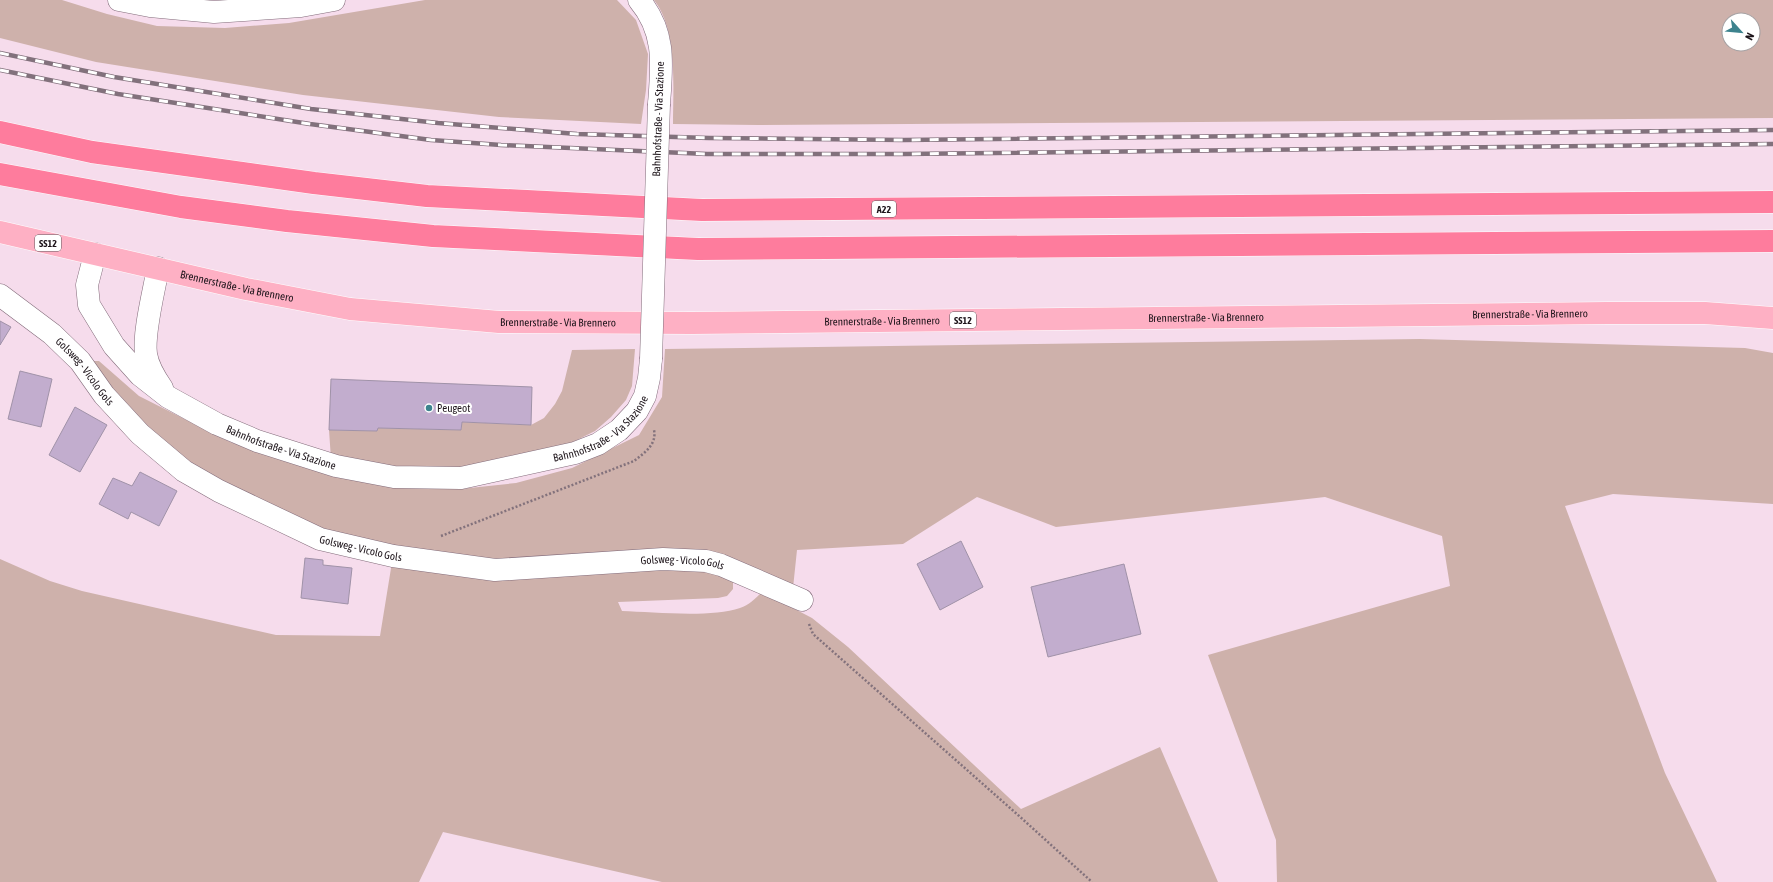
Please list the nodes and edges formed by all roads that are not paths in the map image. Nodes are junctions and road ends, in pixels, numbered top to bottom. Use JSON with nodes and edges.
{"nodes":[{"id":1,"x":119,"y":0,"type":"edge"},
{"id":2,"x":334,"y":0,"type":"edge"},
{"id":3,"x":639,"y":0,"type":"edge"},
{"id":4,"x":0,"y":132,"type":"edge"},
{"id":5,"x":0,"y":174,"type":"edge"},
{"id":6,"x":1773,"y":202,"type":"edge"},
{"id":7,"x":0,"y":232,"type":"edge"},
{"id":8,"x":1773,"y":241,"type":"edge"},
{"id":9,"x":95,"y":254,"type":"junction"},
{"id":10,"x":158,"y":268,"type":"junction"},
{"id":11,"x":0,"y":295,"type":"edge"},
{"id":12,"x":1773,"y":318,"type":"edge"},
{"id":13,"x":168,"y":397,"type":"junction"},
{"id":14,"x":802,"y":600,"type":"road end"}],
"edges":[{"from":1,"to":2,"type":"street"},
{"from":3,"to":13,"type":"street","name":"Bahnhofstraße - Via Stazione","bridge":true},
{"from":4,"to":6,"type":"highway","number":"A22"},
{"from":5,"to":8,"type":"highway"},
{"from":7,"to":9,"type":"main road","name":"Brennerstraße - Via Brennero","number":"SS12"},
{"from":9,"to":10,"type":"main road","name":"Brennerstraße - Via Brennero","number":"SS12"},
{"from":9,"to":13,"type":"street","name":"Bahnhofstraße - Via Stazione"},
{"from":10,"to":12,"type":"main road","name":"Brennerstraße - Via Brennero","number":"SS12"},
{"from":10,"to":13,"type":"street","name":"Bahnhofstraße - Via Stazione"},
{"from":11,"to":14,"type":"street","name":"Golsweg - Vicolo Gols"}]}
